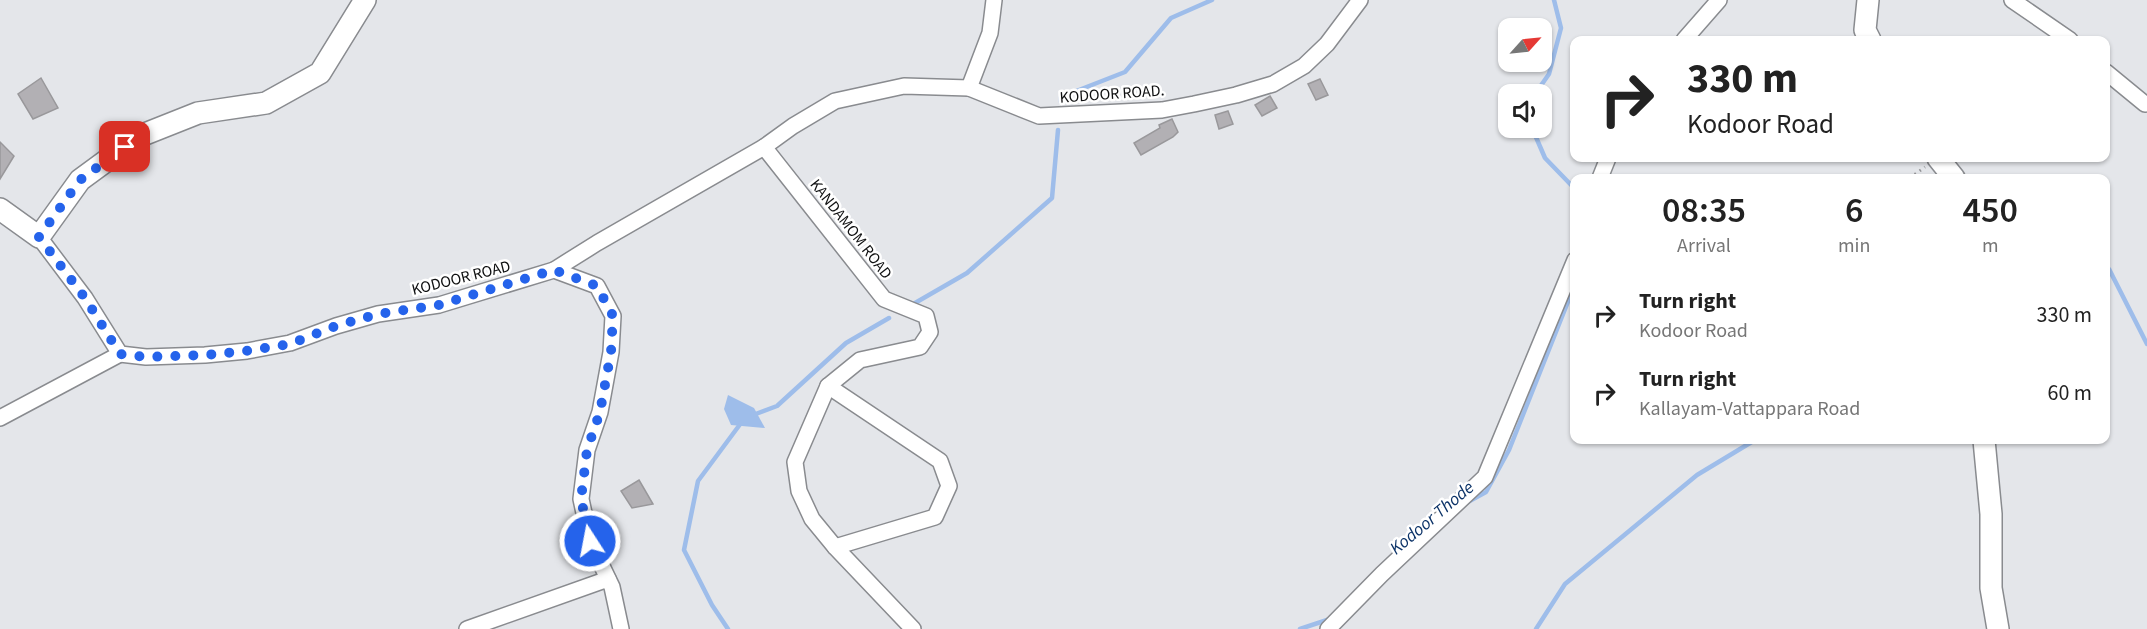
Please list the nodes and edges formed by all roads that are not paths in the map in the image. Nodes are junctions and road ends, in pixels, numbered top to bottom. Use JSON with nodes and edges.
{"nodes":[{"id":1,"x":365,"y":0,"type":"edge"},
{"id":2,"x":994,"y":0,"type":"edge"},
{"id":3,"x":1360,"y":0,"type":"edge"},
{"id":4,"x":1719,"y":0,"type":"edge"},
{"id":5,"x":1868,"y":0,"type":"edge"},
{"id":6,"x":2012,"y":0,"type":"edge"},
{"id":7,"x":1688,"y":36,"type":"edge"},
{"id":8,"x":1868,"y":36,"type":"edge"},
{"id":9,"x":2064,"y":36,"type":"edge"},
{"id":10,"x":2110,"y":75,"type":"edge"},
{"id":11,"x":969,"y":88,"type":"junction"},
{"id":12,"x":2145,"y":104,"type":"dead end"},
{"id":13,"x":764,"y":147,"type":"junction"},
{"id":14,"x":1941,"y":162,"type":"edge"},
{"id":15,"x":1951,"y":174,"type":"edge"},
{"id":16,"x":0,"y":209,"type":"edge"},
{"id":17,"x":39,"y":237,"type":"junction"},
{"id":18,"x":554,"y":270,"type":"junction"},
{"id":19,"x":1570,"y":272,"type":"edge"},
{"id":20,"x":120,"y":354,"type":"junction"},
{"id":21,"x":828,"y":386,"type":"junction"},
{"id":22,"x":0,"y":418,"type":"edge"},
{"id":23,"x":1984,"y":444,"type":"edge"},
{"id":24,"x":835,"y":547,"type":"junction"},
{"id":25,"x":608,"y":579,"type":"junction"},
{"id":26,"x":467,"y":629,"type":"edge"},
{"id":27,"x":621,"y":629,"type":"edge"},
{"id":28,"x":913,"y":629,"type":"edge"},
{"id":29,"x":1328,"y":629,"type":"edge"},
{"id":30,"x":1998,"y":629,"type":"edge"}],
"edges":[{"from":1,"to":17,"type":"street"},
{"from":2,"to":11,"type":"street"},
{"from":3,"to":11,"type":"street","name":"KODOOR ROAD."},
{"from":4,"to":7,"type":"street"},
{"from":5,"to":8,"type":"street"},
{"from":6,"to":9,"type":"street"},
{"from":10,"to":12,"type":"street"},
{"from":11,"to":13,"type":"street","name":"KODOOR ROAD."},
{"from":13,"to":18,"type":"street","name":"KODOOR ROAD"},
{"from":13,"to":21,"type":"street","name":"KANDAMOM ROAD"},
{"from":14,"to":15,"type":"street"},
{"from":16,"to":17,"type":"street"},
{"from":17,"to":20,"type":"street"},
{"from":18,"to":20,"type":"street","name":"KODOOR ROAD"},
{"from":18,"to":25,"type":"street"},
{"from":19,"to":29,"type":"street"},
{"from":20,"to":22,"type":"street"},
{"from":21,"to":24,"type":"street","name":"KANDAMOM ROAD"},
{"from":21,"to":24,"type":"street"},
{"from":23,"to":30,"type":"street"},
{"from":24,"to":28,"type":"street","name":"KANDAMOM ROAD"},
{"from":25,"to":26,"type":"street"},
{"from":25,"to":27,"type":"street"}]}
